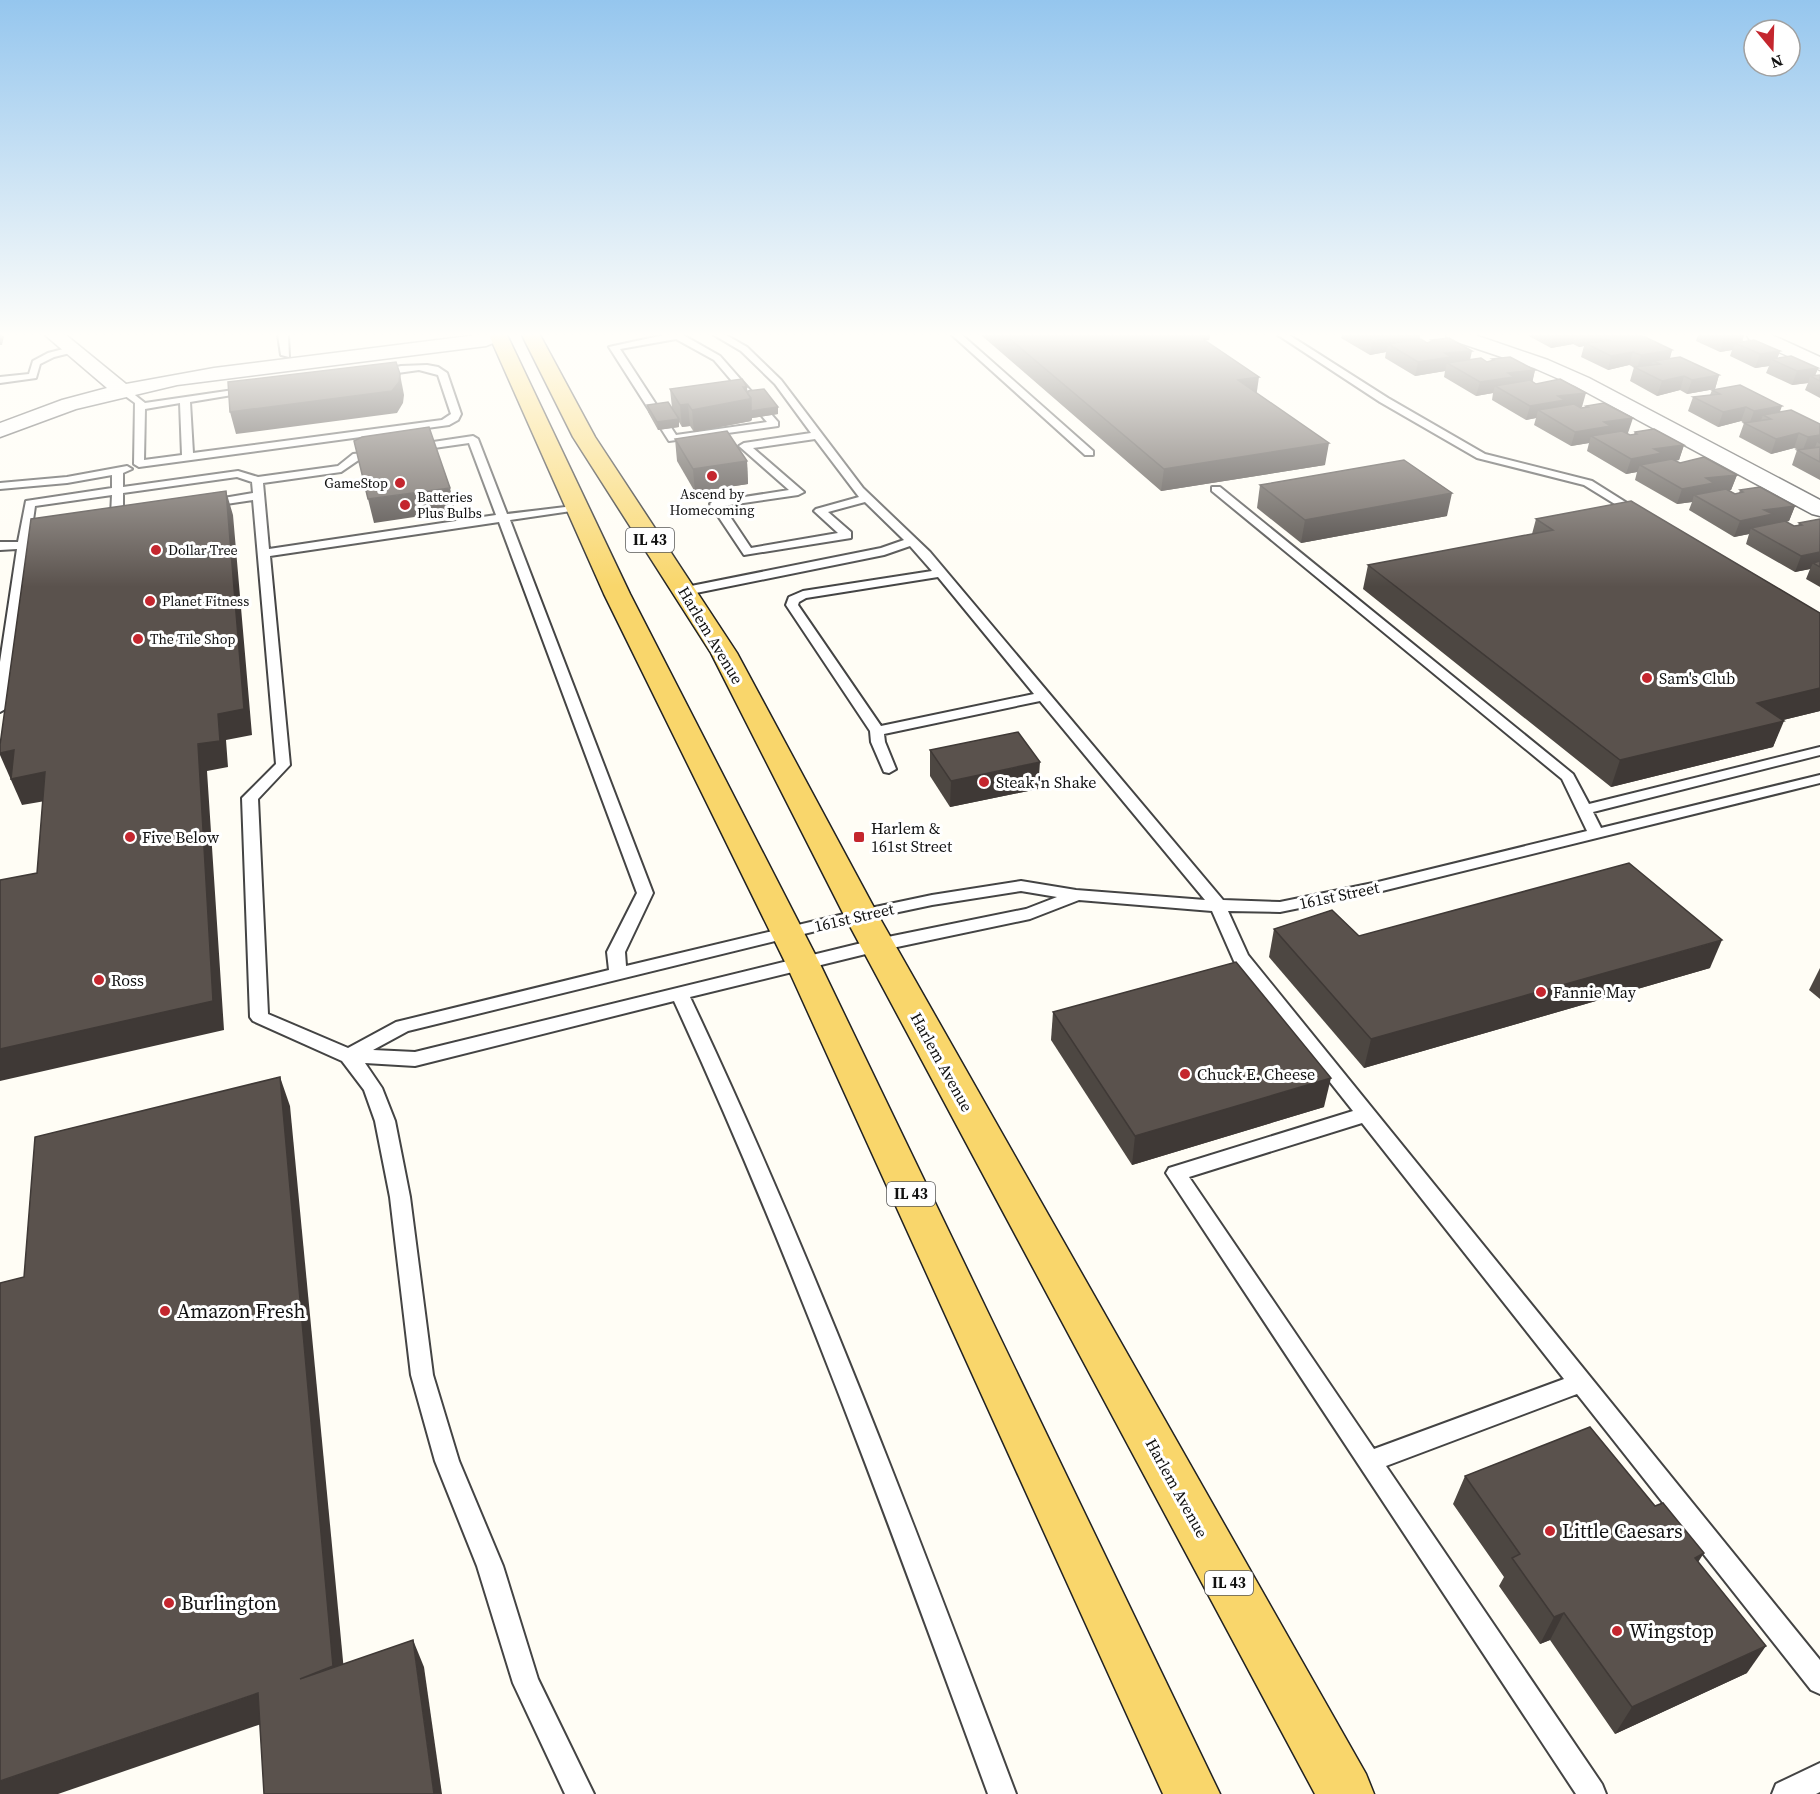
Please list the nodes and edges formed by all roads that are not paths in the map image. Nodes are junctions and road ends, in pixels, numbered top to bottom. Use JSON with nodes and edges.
{"nodes":[{"id":1,"x":29,"y":419,"type":"edge"},
{"id":2,"x":140,"y":419,"type":"edge"},
{"id":3,"x":186,"y":419,"type":"edge"},
{"id":4,"x":453,"y":419,"type":"edge"},
{"id":5,"x":536,"y":419,"type":"edge"},
{"id":6,"x":574,"y":419,"type":"edge"},
{"id":7,"x":660,"y":419,"type":"edge"},
{"id":8,"x":770,"y":419,"type":"edge"},
{"id":9,"x":806,"y":419,"type":"edge"},
{"id":10,"x":1050,"y":419,"type":"edge"},
{"id":11,"x":1416,"y":419,"type":"edge"},
{"id":12,"x":1651,"y":419,"type":"edge"},
{"id":13,"x":0,"y":431,"type":"edge"},
{"id":14,"x":819,"y":435,"type":"junction"},
{"id":15,"x":1089,"y":453,"type":"dead end"},
{"id":16,"x":188,"y":457,"type":"junction"},
{"id":17,"x":139,"y":464,"type":"junction"},
{"id":18,"x":118,"y":472,"type":"junction"},
{"id":19,"x":0,"y":486,"type":"edge"},
{"id":20,"x":258,"y":488,"type":"junction"},
{"id":21,"x":1216,"y":489,"type":"dead end"},
{"id":22,"x":118,"y":491,"type":"junction"},
{"id":23,"x":867,"y":498,"type":"junction"},
{"id":24,"x":809,"y":502,"type":"junction"},
{"id":25,"x":199,"y":505,"type":"edge"},
{"id":26,"x":578,"y":507,"type":"junction"},
{"id":27,"x":1820,"y":509,"type":"edge"},
{"id":28,"x":140,"y":513,"type":"edge"},
{"id":29,"x":503,"y":518,"type":"junction"},
{"id":30,"x":1648,"y":520,"type":"edge"},
{"id":31,"x":910,"y":542,"type":"junction"},
{"id":32,"x":24,"y":545,"type":"junction"},
{"id":33,"x":0,"y":546,"type":"edge"},
{"id":34,"x":264,"y":553,"type":"junction"},
{"id":35,"x":940,"y":573,"type":"junction"},
{"id":36,"x":686,"y":591,"type":"junction"},
{"id":37,"x":1044,"y":696,"type":"junction"},
{"id":38,"x":0,"y":708,"type":"edge"},
{"id":39,"x":877,"y":731,"type":"junction"},
{"id":40,"x":1820,"y":752,"type":"edge"},
{"id":41,"x":889,"y":769,"type":"dead end"},
{"id":42,"x":1820,"y":779,"type":"edge"},
{"id":43,"x":1584,"y":810,"type":"junction"},
{"id":44,"x":1596,"y":834,"type":"junction"},
{"id":45,"x":1076,"y":895,"type":"junction"},
{"id":46,"x":1217,"y":904,"type":"junction"},
{"id":47,"x":870,"y":930,"type":"junction"},
{"id":48,"x":796,"y":948,"type":"junction"},
{"id":49,"x":618,"y":975,"type":"junction"},
{"id":50,"x":680,"y":995,"type":"junction"},
{"id":51,"x":349,"y":1056,"type":"junction"},
{"id":52,"x":1364,"y":1115,"type":"junction"},
{"id":53,"x":1580,"y":1383,"type":"junction"},
{"id":54,"x":1370,"y":1462,"type":"junction"},
{"id":55,"x":1820,"y":1681,"type":"edge"},
{"id":56,"x":1820,"y":1777,"type":"edge"},
{"id":57,"x":580,"y":1794,"type":"edge"},
{"id":58,"x":1002,"y":1794,"type":"edge"},
{"id":59,"x":1192,"y":1794,"type":"edge"},
{"id":60,"x":1346,"y":1794,"type":"edge"},
{"id":61,"x":1592,"y":1794,"type":"edge"},
{"id":62,"x":1786,"y":1794,"type":"edge"}],
"edges":[{"from":1,"to":13,"type":"street"},
{"from":2,"to":17,"type":"lane"},
{"from":3,"to":16,"type":"lane"},
{"from":4,"to":16,"type":"lane"},
{"from":5,"to":26,"type":"main road","number":"IL 43"},
{"from":6,"to":36,"type":"main road","name":"Harlem Avenue","number":"IL 43"},
{"from":7,"to":8,"type":"lane"},
{"from":9,"to":14,"type":"lane"},
{"from":10,"to":15,"type":"lane"},
{"from":11,"to":30,"type":"lane"},
{"from":12,"to":27,"type":"street"},
{"from":14,"to":23,"type":"lane"},
{"from":14,"to":24,"type":"lane"},
{"from":16,"to":17,"type":"lane"},
{"from":17,"to":18,"type":"lane"},
{"from":18,"to":19,"type":"lane"},
{"from":18,"to":22,"type":"lane"},
{"from":20,"to":22,"type":"lane"},
{"from":20,"to":25,"type":"lane"},
{"from":20,"to":29,"type":"lane"},
{"from":20,"to":34,"type":"lane"},
{"from":21,"to":43,"type":"lane"},
{"from":22,"to":28,"type":"lane"},
{"from":22,"to":32,"type":"lane"},
{"from":23,"to":24,"type":"lane"},
{"from":23,"to":31,"type":"lane"},
{"from":24,"to":24,"type":"lane"},
{"from":26,"to":29,"type":"lane"},
{"from":26,"to":48,"type":"main road","number":"IL 43"},
{"from":29,"to":34,"type":"lane"},
{"from":29,"to":49,"type":"lane"},
{"from":31,"to":35,"type":"lane"},
{"from":31,"to":36,"type":"lane"},
{"from":32,"to":33,"type":"lane"},
{"from":32,"to":38,"type":"lane"},
{"from":34,"to":51,"type":"lane"},
{"from":35,"to":37,"type":"lane"},
{"from":35,"to":39,"type":"lane"},
{"from":36,"to":47,"type":"main road","name":"Harlem Avenue","number":"IL 43"},
{"from":37,"to":39,"type":"lane"},
{"from":37,"to":46,"type":"lane"},
{"from":39,"to":41,"type":"lane"},
{"from":40,"to":43,"type":"lane"},
{"from":42,"to":44,"type":"lane","name":"161st Street"},
{"from":43,"to":44,"type":"lane"},
{"from":44,"to":46,"type":"lane","name":"161st Street"},
{"from":45,"to":46,"type":"lane","name":"161st Street"},
{"from":45,"to":47,"type":"lane","name":"161st Street"},
{"from":45,"to":47,"type":"lane","name":"161st Street"},
{"from":46,"to":52,"type":"lane"},
{"from":47,"to":48,"type":"lane","name":"161st Street"},
{"from":47,"to":48,"type":"lane","name":"161st Street"},
{"from":47,"to":60,"type":"main road","name":"Harlem Avenue","number":"IL 43"},
{"from":48,"to":49,"type":"lane","name":"161st Street"},
{"from":48,"to":50,"type":"lane","name":"161st Street"},
{"from":48,"to":59,"type":"main road","number":"IL 43"},
{"from":49,"to":51,"type":"lane","name":"161st Street"},
{"from":50,"to":51,"type":"lane","name":"161st Street"},
{"from":50,"to":58,"type":"lane"},
{"from":51,"to":57,"type":"lane"},
{"from":52,"to":53,"type":"lane"},
{"from":52,"to":54,"type":"lane"},
{"from":53,"to":54,"type":"lane"},
{"from":53,"to":55,"type":"lane"},
{"from":54,"to":61,"type":"lane"},
{"from":56,"to":62,"type":"lane"}]}
